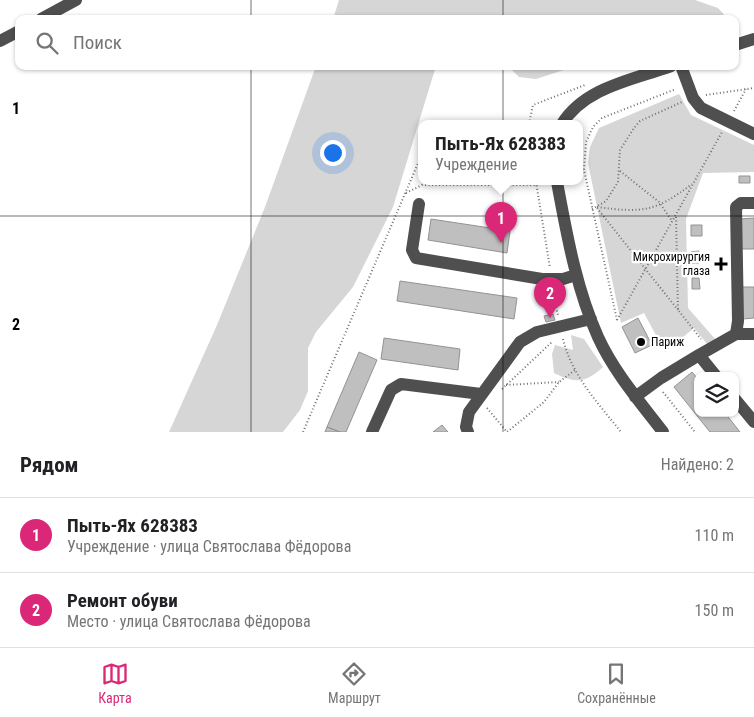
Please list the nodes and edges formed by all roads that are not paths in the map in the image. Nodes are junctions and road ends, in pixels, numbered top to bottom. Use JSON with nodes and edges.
{"nodes":[{"id":1,"x":76,"y":0,"type":"edge"},
{"id":2,"x":48,"y":15,"type":"edge"},
{"id":3,"x":15,"y":33,"type":"edge"},
{"id":4,"x":754,"y":39,"type":"edge"},
{"id":5,"x":0,"y":41,"type":"edge"},
{"id":6,"x":739,"y":44,"type":"edge"},
{"id":7,"x":659,"y":70,"type":"edge"},
{"id":8,"x":683,"y":70,"type":"edge"},
{"id":9,"x":564,"y":120,"type":"edge"},
{"id":10,"x":754,"y":134,"type":"edge"},
{"id":11,"x":558,"y":185,"type":"edge"},
{"id":12,"x":754,"y":203,"type":"edge"},
{"id":13,"x":419,"y":204,"type":"dead end"},
{"id":14,"x":576,"y":276,"type":"junction"},
{"id":15,"x":591,"y":319,"type":"junction"},
{"id":16,"x":736,"y":334,"type":"junction"},
{"id":17,"x":754,"y":334,"type":"edge"},
{"id":18,"x":703,"y":351,"type":"junction"},
{"id":19,"x":714,"y":372,"type":"edge"},
{"id":20,"x":635,"y":397,"type":"junction"},
{"id":21,"x":483,"y":399,"type":"junction"},
{"id":22,"x":739,"y":404,"type":"edge"},
{"id":23,"x":754,"y":422,"type":"edge"},
{"id":24,"x":372,"y":432,"type":"edge"},
{"id":25,"x":468,"y":432,"type":"edge"},
{"id":26,"x":663,"y":432,"type":"edge"}],
"edges":[{"from":1,"to":2,"type":"street"},
{"from":3,"to":5,"type":"street"},
{"from":4,"to":6,"type":"street"},
{"from":7,"to":9,"type":"street"},
{"from":8,"to":10,"type":"street"},
{"from":11,"to":14,"type":"street"},
{"from":12,"to":16,"type":"street"},
{"from":13,"to":14,"type":"street"},
{"from":14,"to":15,"type":"street"},
{"from":15,"to":20,"type":"street"},
{"from":15,"to":21,"type":"street"},
{"from":16,"to":17,"type":"street"},
{"from":16,"to":18,"type":"street"},
{"from":18,"to":19,"type":"street"},
{"from":18,"to":20,"type":"street"},
{"from":20,"to":26,"type":"street"},
{"from":21,"to":24,"type":"street"},
{"from":21,"to":25,"type":"street"},
{"from":22,"to":23,"type":"street"}]}
